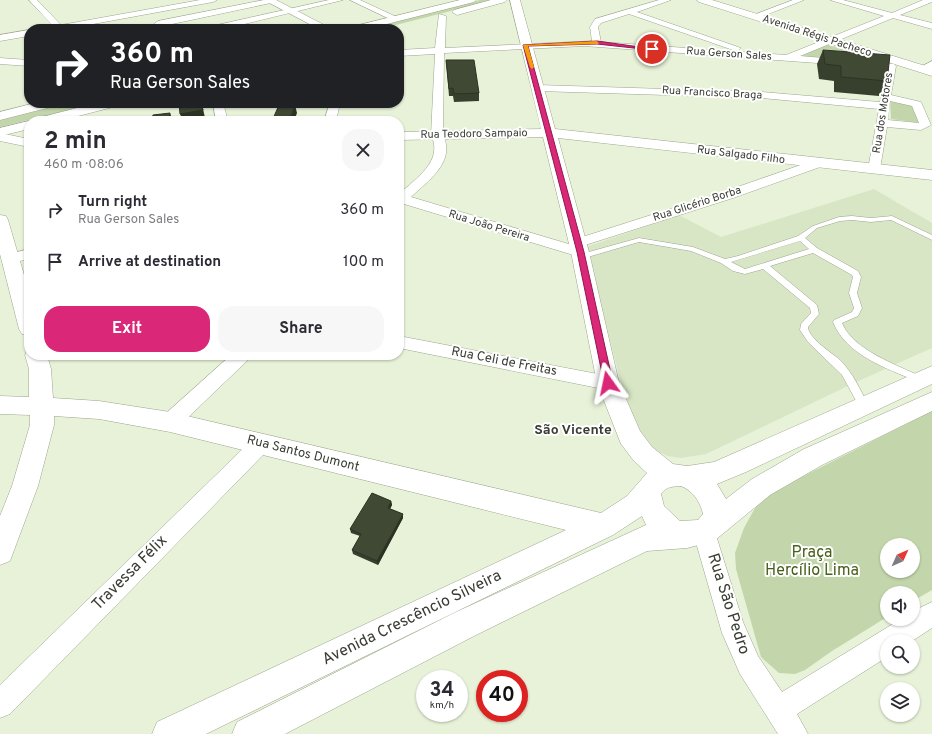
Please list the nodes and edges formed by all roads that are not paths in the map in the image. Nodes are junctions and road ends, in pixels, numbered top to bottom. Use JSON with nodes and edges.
{"nodes":[{"id":1,"x":33,"y":0,"type":"edge"},
{"id":2,"x":213,"y":0,"type":"edge"},
{"id":3,"x":339,"y":0,"type":"edge"},
{"id":4,"x":354,"y":0,"type":"edge"},
{"id":5,"x":469,"y":0,"type":"edge"},
{"id":6,"x":502,"y":0,"type":"edge"},
{"id":7,"x":515,"y":0,"type":"edge"},
{"id":8,"x":667,"y":0,"type":"edge"},
{"id":9,"x":702,"y":0,"type":"edge"},
{"id":10,"x":800,"y":0,"type":"edge"},
{"id":11,"x":834,"y":0,"type":"edge"},
{"id":12,"x":930,"y":0,"type":"edge"},
{"id":13,"x":270,"y":1,"type":"edge"},
{"id":14,"x":142,"y":10,"type":"junction"},
{"id":15,"x":290,"y":11,"type":"junction"},
{"id":16,"x":628,"y":11,"type":"junction"},
{"id":17,"x":892,"y":15,"type":"junction"},
{"id":18,"x":442,"y":16,"type":"junction"},
{"id":19,"x":754,"y":16,"type":"junction"},
{"id":20,"x":397,"y":19,"type":"junction"},
{"id":21,"x":53,"y":24,"type":"edge"},
{"id":22,"x":79,"y":24,"type":"edge"},
{"id":23,"x":158,"y":24,"type":"edge"},
{"id":24,"x":174,"y":24,"type":"edge"},
{"id":25,"x":234,"y":24,"type":"edge"},
{"id":26,"x":317,"y":24,"type":"edge"},
{"id":27,"x":376,"y":24,"type":"edge"},
{"id":28,"x":404,"y":26,"type":"edge"},
{"id":29,"x":932,"y":26,"type":"edge"},
{"id":30,"x":24,"y":34,"type":"edge"},
{"id":31,"x":0,"y":38,"type":"edge"},
{"id":32,"x":829,"y":40,"type":"junction"},
{"id":33,"x":597,"y":43,"type":"junction"},
{"id":34,"x":525,"y":45,"type":"junction"},
{"id":35,"x":439,"y":51,"type":"junction"},
{"id":36,"x":404,"y":54,"type":"edge"},
{"id":37,"x":760,"y":56,"type":"junction"},
{"id":38,"x":786,"y":58,"type":"junction"},
{"id":39,"x":0,"y":61,"type":"edge"},
{"id":40,"x":24,"y":63,"type":"edge"},
{"id":41,"x":894,"y":64,"type":"junction"},
{"id":42,"x":929,"y":68,"type":"edge"},
{"id":43,"x":538,"y":88,"type":"junction"},
{"id":44,"x":885,"y":101,"type":"junction"},
{"id":45,"x":31,"y":108,"type":"edge"},
{"id":46,"x":81,"y":108,"type":"edge"},
{"id":47,"x":94,"y":108,"type":"edge"},
{"id":48,"x":72,"y":114,"type":"junction"},
{"id":49,"x":0,"y":116,"type":"edge"},
{"id":50,"x":64,"y":116,"type":"edge"},
{"id":51,"x":882,"y":123,"type":"junction"},
{"id":52,"x":24,"y":126,"type":"edge"},
{"id":53,"x":0,"y":132,"type":"edge"},
{"id":54,"x":550,"y":133,"type":"junction"},
{"id":55,"x":437,"y":135,"type":"junction"},
{"id":56,"x":404,"y":136,"type":"edge"},
{"id":57,"x":4,"y":141,"type":"edge"},
{"id":58,"x":24,"y":143,"type":"edge"},
{"id":59,"x":816,"y":164,"type":"junction"},
{"id":60,"x":874,"y":170,"type":"junction"},
{"id":61,"x":932,"y":175,"type":"edge"},
{"id":62,"x":404,"y":195,"type":"edge"},
{"id":63,"x":404,"y":200,"type":"edge"},
{"id":64,"x":0,"y":220,"type":"edge"},
{"id":65,"x":801,"y":238,"type":"junction"},
{"id":66,"x":932,"y":238,"type":"edge"},
{"id":67,"x":814,"y":250,"type":"junction"},
{"id":68,"x":580,"y":251,"type":"junction"},
{"id":69,"x":20,"y":256,"type":"edge"},
{"id":70,"x":724,"y":261,"type":"junction"},
{"id":71,"x":765,"y":266,"type":"junction"},
{"id":72,"x":24,"y":288,"type":"edge"},
{"id":73,"x":404,"y":343,"type":"edge"},
{"id":74,"x":40,"y":360,"type":"edge"},
{"id":75,"x":237,"y":360,"type":"edge"},
{"id":76,"x":926,"y":377,"type":"edge"},
{"id":77,"x":608,"y":383,"type":"junction"},
{"id":78,"x":932,"y":401,"type":"edge"},
{"id":79,"x":0,"y":405,"type":"edge"},
{"id":80,"x":42,"y":406,"type":"junction"},
{"id":81,"x":863,"y":406,"type":"junction"},
{"id":82,"x":170,"y":422,"type":"junction"},
{"id":83,"x":261,"y":444,"type":"junction"},
{"id":84,"x":667,"y":481,"type":"junction"},
{"id":85,"x":603,"y":526,"type":"junction"},
{"id":86,"x":700,"y":531,"type":"junction"},
{"id":87,"x":0,"y":551,"type":"edge"},
{"id":88,"x":932,"y":614,"type":"edge"},
{"id":89,"x":901,"y":634,"type":"edge"},
{"id":90,"x":880,"y":647,"type":"edge"},
{"id":91,"x":0,"y":704,"type":"edge"},
{"id":92,"x":778,"y":710,"type":"junction"},
{"id":93,"x":169,"y":734,"type":"edge"},
{"id":94,"x":249,"y":734,"type":"edge"},
{"id":95,"x":794,"y":734,"type":"edge"}],
"edges":[{"from":1,"to":21,"type":"street"},
{"from":2,"to":14,"type":"street"},
{"from":3,"to":15,"type":"street"},
{"from":4,"to":20,"type":"street"},
{"from":5,"to":20,"type":"main road"},
{"from":6,"to":18,"type":"main road"},
{"from":7,"to":34,"type":"main road"},
{"from":8,"to":16,"type":"street"},
{"from":9,"to":19,"type":"main road","name":"Avenida Régis Pacheco"},
{"from":10,"to":19,"type":"street"},
{"from":11,"to":17,"type":"street"},
{"from":12,"to":17,"type":"street"},
{"from":13,"to":15,"type":"main road"},
{"from":13,"to":24,"type":"street"},
{"from":14,"to":22,"type":"street"},
{"from":14,"to":23,"type":"street"},
{"from":15,"to":25,"type":"street"},
{"from":15,"to":26,"type":"main road"},
{"from":16,"to":33,"type":"street"},
{"from":16,"to":37,"type":"street"},
{"from":17,"to":29,"type":"street"},
{"from":17,"to":32,"type":"street"},
{"from":18,"to":28,"type":"main road"},
{"from":18,"to":35,"type":"street"},
{"from":19,"to":32,"type":"main road","name":"Avenida Régis Pacheco"},
{"from":20,"to":27,"type":"main road"},
{"from":30,"to":31,"type":"street"},
{"from":32,"to":38,"type":"street"},
{"from":32,"to":41,"type":"main road","name":"Avenida Régis Pacheco"},
{"from":33,"to":34,"type":"street","name":"Rua Gerson Sales"},
{"from":33,"to":37,"type":"street","name":"Rua Gerson Sales"},
{"from":34,"to":35,"type":"street","name":"Rua Gerson Sales"},
{"from":34,"to":43,"type":"main road"},
{"from":35,"to":36,"type":"street","name":"Rua Gerson Sales"},
{"from":35,"to":55,"type":"street"},
{"from":37,"to":38,"type":"street","name":"Rua Gerson Sales"},
{"from":38,"to":41,"type":"street","name":"Rua Gerson Sales"},
{"from":39,"to":40,"type":"street"},
{"from":41,"to":42,"type":"main road","name":"Avenida Régis Pacheco"},
{"from":41,"to":44,"type":"street","name":"Rua dos Motores"},
{"from":43,"to":44,"type":"street","name":"Rua Francisco Braga"},
{"from":43,"to":54,"type":"main road"},
{"from":44,"to":51,"type":"street","name":"Rua dos Motores"},
{"from":44,"to":51,"type":"street","name":"Rua Francisco Braga"},
{"from":45,"to":49,"type":"main road"},
{"from":46,"to":48,"type":"main road"},
{"from":47,"to":48,"type":"main road"},
{"from":48,"to":50,"type":"main road"},
{"from":51,"to":60,"type":"street","name":"Rua dos Motores"},
{"from":52,"to":53,"type":"main road"},
{"from":54,"to":55,"type":"main road","name":"Rua Teodoro Sampaio"},
{"from":54,"to":59,"type":"main road","name":"Rua Salgado Filho"},
{"from":54,"to":68,"type":"main road"},
{"from":55,"to":56,"type":"main road","name":"Rua Teodoro Sampaio"},
{"from":55,"to":62,"type":"street"},
{"from":57,"to":58,"type":"main road"},
{"from":59,"to":60,"type":"main road","name":"Rua Salgado Filho"},
{"from":59,"to":68,"type":"street","name":"Rua Glicério Borba"},
{"from":60,"to":61,"type":"main road","name":"Rua Salgado Filho"},
{"from":63,"to":68,"type":"street","name":"Rua João Pereira"},
{"from":64,"to":69,"type":"main road"},
{"from":65,"to":66,"type":"lane"},
{"from":65,"to":67,"type":"lane"},
{"from":65,"to":70,"type":"lane"},
{"from":67,"to":71,"type":"lane"},
{"from":67,"to":76,"type":"lane"},
{"from":68,"to":70,"type":"lane"},
{"from":68,"to":77,"type":"main road"},
{"from":69,"to":72,"type":"main road"},
{"from":70,"to":71,"type":"lane"},
{"from":71,"to":81,"type":"lane"},
{"from":73,"to":77,"type":"street","name":"Rua Celi de Freitas"},
{"from":74,"to":80,"type":"main road"},
{"from":75,"to":82,"type":"street"},
{"from":76,"to":81,"type":"main road"},
{"from":77,"to":84,"type":"main road"},
{"from":78,"to":86,"type":"main road"},
{"from":79,"to":80,"type":"main road","name":"Rua Santos Dumont"},
{"from":80,"to":82,"type":"main road","name":"Rua Santos Dumont"},
{"from":80,"to":87,"type":"main road"},
{"from":81,"to":84,"type":"main road"},
{"from":82,"to":83,"type":"main road","name":"Rua Santos Dumont"},
{"from":83,"to":85,"type":"main road","name":"Rua Santos Dumont"},
{"from":83,"to":91,"type":"street","name":"Travessa Félix"},
{"from":84,"to":85,"type":"main road","name":"Avenida Crescêncio Silveira"},
{"from":84,"to":86,"type":"main road"},
{"from":84,"to":86,"type":"main road"},
{"from":85,"to":93,"type":"main road","name":"Avenida Crescêncio Silveira"},
{"from":86,"to":92,"type":"street","name":"Rua São Pedro"},
{"from":86,"to":94,"type":"main road","name":"Avenida Crescêncio Silveira"},
{"from":88,"to":89,"type":"street"},
{"from":90,"to":92,"type":"street"},
{"from":92,"to":95,"type":"street","name":"Rua São Pedro"}]}
